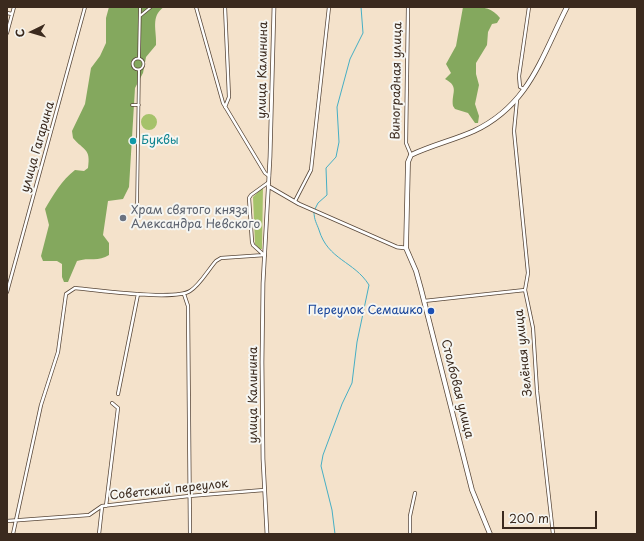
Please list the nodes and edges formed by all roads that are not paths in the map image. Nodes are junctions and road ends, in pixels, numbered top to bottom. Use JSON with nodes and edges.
{"nodes":[{"id":1,"x":14,"y":7,"type":"edge"},
{"id":2,"x":85,"y":7,"type":"edge"},
{"id":3,"x":140,"y":7,"type":"edge"},
{"id":4,"x":151,"y":7,"type":"edge"},
{"id":5,"x":196,"y":7,"type":"edge"},
{"id":6,"x":225,"y":7,"type":"edge"},
{"id":7,"x":274,"y":7,"type":"edge"},
{"id":8,"x":329,"y":7,"type":"edge"},
{"id":9,"x":408,"y":7,"type":"edge"},
{"id":10,"x":529,"y":7,"type":"edge"},
{"id":11,"x":567,"y":7,"type":"edge"},
{"id":12,"x":7,"y":13,"type":"edge"},
{"id":13,"x":12,"y":14,"type":"junction"},
{"id":14,"x":140,"y":16,"type":"junction"},
{"id":15,"x":7,"y":33,"type":"edge"},
{"id":16,"x":139,"y":58,"type":"junction"},
{"id":17,"x":139,"y":70,"type":"junction"},
{"id":18,"x":525,"y":90,"type":"junction"},
{"id":19,"x":517,"y":100,"type":"junction"},
{"id":20,"x":132,"y":105,"type":"dead end"},
{"id":21,"x":139,"y":105,"type":"junction"},
{"id":22,"x":226,"y":107,"type":"junction"},
{"id":23,"x":411,"y":155,"type":"junction"},
{"id":24,"x":270,"y":176,"type":"junction"},
{"id":25,"x":269,"y":182,"type":"junction"},
{"id":26,"x":268,"y":186,"type":"junction"},
{"id":27,"x":295,"y":201,"type":"junction"},
{"id":28,"x":137,"y":207,"type":"dead end"},
{"id":29,"x":406,"y":248,"type":"junction"},
{"id":30,"x":265,"y":255,"type":"junction"},
{"id":31,"x":525,"y":290,"type":"junction"},
{"id":32,"x":7,"y":292,"type":"edge"},
{"id":33,"x":138,"y":294,"type":"junction"},
{"id":34,"x":184,"y":294,"type":"junction"},
{"id":35,"x":424,"y":301,"type":"junction"},
{"id":36,"x":118,"y":394,"type":"dead end"},
{"id":37,"x":112,"y":403,"type":"dead end"},
{"id":38,"x":264,"y":490,"type":"junction"},
{"id":39,"x":415,"y":493,"type":"dead end"},
{"id":40,"x":189,"y":496,"type":"junction"},
{"id":41,"x":102,"y":506,"type":"junction"},
{"id":42,"x":106,"y":506,"type":"junction"},
{"id":43,"x":7,"y":521,"type":"edge"},
{"id":44,"x":16,"y":521,"type":"junction"},
{"id":45,"x":13,"y":534,"type":"edge"},
{"id":46,"x":99,"y":534,"type":"edge"},
{"id":47,"x":190,"y":534,"type":"edge"},
{"id":48,"x":267,"y":534,"type":"edge"},
{"id":49,"x":410,"y":534,"type":"edge"},
{"id":50,"x":490,"y":534,"type":"edge"},
{"id":51,"x":553,"y":534,"type":"edge"}],
"edges":[{"from":1,"to":13,"type":"street"},
{"from":2,"to":32,"type":"street","name":"улица Гагарина"},
{"from":3,"to":14,"type":"street"},
{"from":4,"to":14,"type":"street"},
{"from":5,"to":22,"type":"street"},
{"from":6,"to":22,"type":"street"},
{"from":7,"to":24,"type":"street","name":"улица Калинина"},
{"from":8,"to":27,"type":"street"},
{"from":9,"to":23,"type":"street","name":"Виноградная улица"},
{"from":10,"to":18,"type":"street"},
{"from":11,"to":18,"type":"main road"},
{"from":12,"to":13,"type":"street"},
{"from":13,"to":15,"type":"street"},
{"from":14,"to":16,"type":"street"},
{"from":16,"to":17,"type":"street"},
{"from":16,"to":17,"type":"street"},
{"from":17,"to":21,"type":"street"},
{"from":18,"to":19,"type":"main road"},
{"from":19,"to":23,"type":"main road"},
{"from":19,"to":31,"type":"street","name":"Зелёная улица"},
{"from":20,"to":21,"type":"street"},
{"from":21,"to":28,"type":"street"},
{"from":22,"to":24,"type":"street"},
{"from":23,"to":29,"type":"main road","name":"Виноградная улица"},
{"from":24,"to":25,"type":"street","name":"улица Калинина"},
{"from":25,"to":26,"type":"street","name":"улица Калинина"},
{"from":25,"to":30,"type":"street"},
{"from":26,"to":27,"type":"street"},
{"from":26,"to":30,"type":"street","name":"улица Калинина"},
{"from":27,"to":29,"type":"street"},
{"from":29,"to":35,"type":"main road","name":"Столбовая улица"},
{"from":30,"to":34,"type":"street"},
{"from":30,"to":38,"type":"street","name":"улица Калинина"},
{"from":31,"to":35,"type":"street"},
{"from":31,"to":51,"type":"street","name":"Зелёная улица"},
{"from":33,"to":34,"type":"street"},
{"from":33,"to":36,"type":"street"},
{"from":33,"to":44,"type":"street"},
{"from":34,"to":40,"type":"street"},
{"from":35,"to":50,"type":"main road","name":"Столбовая улица"},
{"from":37,"to":42,"type":"street"},
{"from":38,"to":40,"type":"street","name":"Советский переулок"},
{"from":38,"to":48,"type":"street","name":"улица Калинина"},
{"from":39,"to":49,"type":"street"},
{"from":40,"to":42,"type":"street","name":"Советский переулок"},
{"from":40,"to":47,"type":"street"},
{"from":41,"to":42,"type":"street","name":"Советский переулок"},
{"from":41,"to":44,"type":"street","name":"Советский переулок"},
{"from":41,"to":46,"type":"street"},
{"from":43,"to":44,"type":"street","name":"Советский переулок"},
{"from":44,"to":45,"type":"street"}]}
